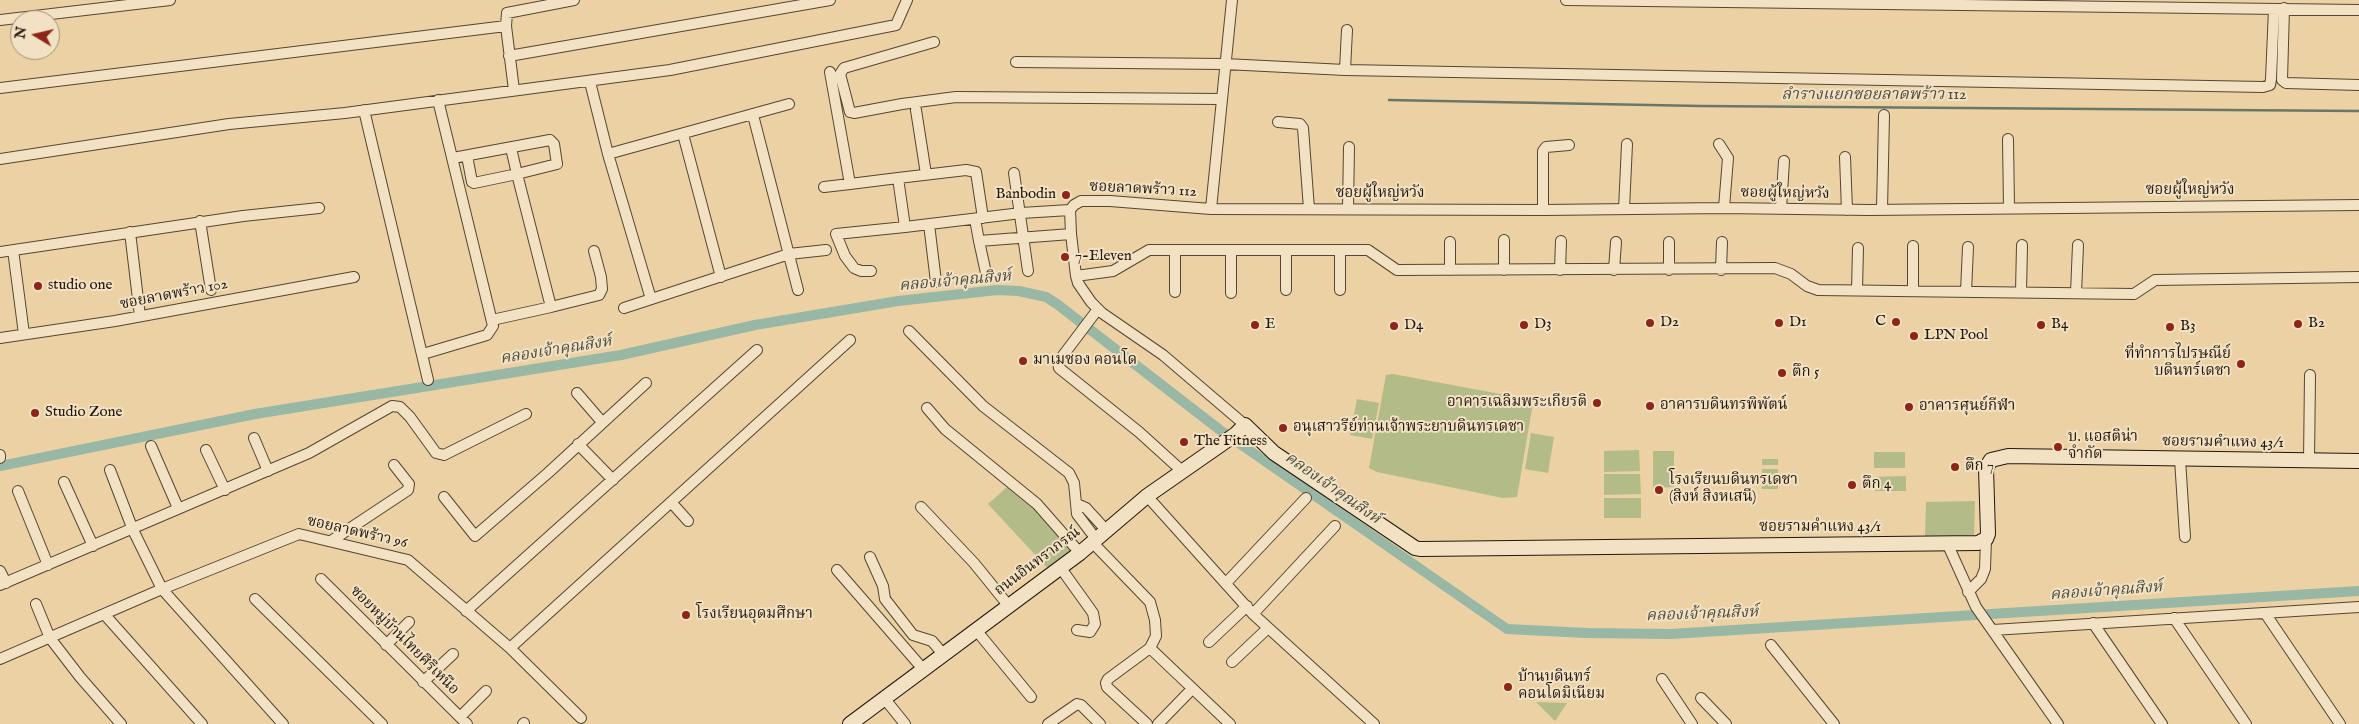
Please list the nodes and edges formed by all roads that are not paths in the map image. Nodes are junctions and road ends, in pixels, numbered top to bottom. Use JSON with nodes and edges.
{"nodes":[{"id":1,"x":170,"y":0,"type":"edge"},
{"id":2,"x":574,"y":0,"type":"edge"},
{"id":3,"x":830,"y":0,"type":"edge"},
{"id":4,"x":907,"y":0,"type":"edge"},
{"id":5,"x":1232,"y":0,"type":"edge"},
{"id":6,"x":1566,"y":0,"type":"edge"},
{"id":7,"x":2256,"y":5,"type":"edge"},
{"id":8,"x":2323,"y":5,"type":"edge"},
{"id":9,"x":2279,"y":9,"type":"junction"},
{"id":10,"x":2359,"y":10,"type":"edge"},
{"id":11,"x":0,"y":20,"type":"edge"},
{"id":12,"x":506,"y":26,"type":"junction"},
{"id":13,"x":1347,"y":30,"type":"dead end"},
{"id":14,"x":934,"y":42,"type":"dead end"},
{"id":15,"x":509,"y":56,"type":"junction"},
{"id":16,"x":1016,"y":62,"type":"dead end"},
{"id":17,"x":1225,"y":64,"type":"junction"},
{"id":18,"x":1345,"y":70,"type":"junction"},
{"id":19,"x":830,"y":72,"type":"dead end"},
{"id":20,"x":590,"y":82,"type":"junction"},
{"id":21,"x":2359,"y":84,"type":"edge"},
{"id":22,"x":0,"y":88,"type":"edge"},
{"id":23,"x":514,"y":90,"type":"junction"},
{"id":24,"x":1221,"y":99,"type":"junction"},
{"id":25,"x":438,"y":100,"type":"junction"},
{"id":26,"x":789,"y":104,"type":"dead end"},
{"id":27,"x":364,"y":110,"type":"junction"},
{"id":28,"x":916,"y":110,"type":"dead end"},
{"id":29,"x":753,"y":115,"type":"junction"},
{"id":30,"x":1884,"y":115,"type":"dead end"},
{"id":31,"x":1278,"y":122,"type":"dead end"},
{"id":32,"x":683,"y":134,"type":"junction"},
{"id":33,"x":2008,"y":139,"type":"dead end"},
{"id":34,"x":1627,"y":144,"type":"dead end"},
{"id":35,"x":1719,"y":144,"type":"dead end"},
{"id":36,"x":1569,"y":145,"type":"dead end"},
{"id":37,"x":1349,"y":147,"type":"dead end"},
{"id":38,"x":510,"y":148,"type":"junction"},
{"id":39,"x":608,"y":154,"type":"junction"},
{"id":40,"x":467,"y":156,"type":"junction"},
{"id":41,"x":1845,"y":157,"type":"dead end"},
{"id":42,"x":453,"y":158,"type":"junction"},
{"id":43,"x":0,"y":159,"type":"edge"},
{"id":44,"x":1784,"y":161,"type":"dead end"},
{"id":45,"x":1014,"y":173,"type":"dead end"},
{"id":46,"x":517,"y":174,"type":"junction"},
{"id":47,"x":926,"y":174,"type":"junction"},
{"id":48,"x":898,"y":178,"type":"junction"},
{"id":49,"x":850,"y":184,"type":"junction"},
{"id":50,"x":824,"y":187,"type":"dead end"},
{"id":51,"x":2359,"y":205,"type":"edge"},
{"id":52,"x":319,"y":208,"type":"dead end"},
{"id":53,"x":1724,"y":208,"type":"junction"},
{"id":54,"x":2009,"y":208,"type":"junction"},
{"id":55,"x":1211,"y":209,"type":"junction"},
{"id":56,"x":1309,"y":209,"type":"junction"},
{"id":57,"x":1348,"y":209,"type":"junction"},
{"id":58,"x":1624,"y":209,"type":"junction"},
{"id":59,"x":1781,"y":209,"type":"junction"},
{"id":60,"x":1070,"y":210,"type":"junction"},
{"id":61,"x":1543,"y":210,"type":"junction"},
{"id":62,"x":1847,"y":210,"type":"junction"},
{"id":63,"x":1882,"y":210,"type":"junction"},
{"id":64,"x":1021,"y":213,"type":"junction"},
{"id":65,"x":979,"y":218,"type":"junction"},
{"id":66,"x":200,"y":222,"type":"junction"},
{"id":67,"x":929,"y":224,"type":"junction"},
{"id":68,"x":905,"y":227,"type":"junction"},
{"id":69,"x":130,"y":232,"type":"junction"},
{"id":70,"x":1071,"y":234,"type":"junction"},
{"id":71,"x":1023,"y":238,"type":"junction"},
{"id":72,"x":1504,"y":240,"type":"dead end"},
{"id":73,"x":979,"y":241,"type":"junction"},
{"id":74,"x":1561,"y":241,"type":"dead end"},
{"id":75,"x":1450,"y":242,"type":"dead end"},
{"id":76,"x":1616,"y":242,"type":"dead end"},
{"id":77,"x":1669,"y":242,"type":"dead end"},
{"id":78,"x":1722,"y":242,"type":"dead end"},
{"id":79,"x":2022,"y":245,"type":"dead end"},
{"id":80,"x":2078,"y":245,"type":"dead end"},
{"id":81,"x":1913,"y":246,"type":"dead end"},
{"id":82,"x":1968,"y":247,"type":"dead end"},
{"id":83,"x":1858,"y":248,"type":"dead end"},
{"id":84,"x":13,"y":250,"type":"junction"},
{"id":85,"x":826,"y":250,"type":"dead end"},
{"id":86,"x":1175,"y":250,"type":"junction"},
{"id":87,"x":1231,"y":250,"type":"junction"},
{"id":88,"x":1286,"y":250,"type":"junction"},
{"id":89,"x":1340,"y":250,"type":"junction"},
{"id":90,"x":594,"y":251,"type":"dead end"},
{"id":91,"x":0,"y":252,"type":"edge"},
{"id":92,"x":789,"y":254,"type":"junction"},
{"id":93,"x":871,"y":270,"type":"dead end"},
{"id":94,"x":1450,"y":270,"type":"junction"},
{"id":95,"x":1504,"y":270,"type":"junction"},
{"id":96,"x":1560,"y":270,"type":"junction"},
{"id":97,"x":1614,"y":270,"type":"junction"},
{"id":98,"x":1669,"y":270,"type":"junction"},
{"id":99,"x":1720,"y":270,"type":"junction"},
{"id":100,"x":1028,"y":271,"type":"dead end"},
{"id":101,"x":986,"y":273,"type":"dead end"},
{"id":102,"x":1076,"y":276,"type":"junction"},
{"id":103,"x":2359,"y":276,"type":"edge"},
{"id":104,"x":354,"y":277,"type":"dead end"},
{"id":105,"x":721,"y":277,"type":"junction"},
{"id":106,"x":936,"y":282,"type":"dead end"},
{"id":107,"x":212,"y":290,"type":"dead end"},
{"id":108,"x":798,"y":290,"type":"dead end"},
{"id":109,"x":1286,"y":290,"type":"dead end"},
{"id":110,"x":1340,"y":290,"type":"dead end"},
{"id":111,"x":1857,"y":290,"type":"junction"},
{"id":112,"x":1913,"y":291,"type":"junction"},
{"id":113,"x":1175,"y":292,"type":"dead end"},
{"id":114,"x":1966,"y":292,"type":"junction"},
{"id":115,"x":2021,"y":292,"type":"junction"},
{"id":116,"x":1231,"y":293,"type":"dead end"},
{"id":117,"x":2076,"y":293,"type":"junction"},
{"id":118,"x":652,"y":298,"type":"junction"},
{"id":119,"x":551,"y":307,"type":"junction"},
{"id":120,"x":624,"y":308,"type":"dead end"},
{"id":121,"x":1098,"y":309,"type":"junction"},
{"id":122,"x":140,"y":316,"type":"junction"},
{"id":123,"x":492,"y":320,"type":"junction"},
{"id":124,"x":909,"y":331,"type":"dead end"},
{"id":125,"x":24,"y":334,"type":"junction"},
{"id":126,"x":0,"y":338,"type":"edge"},
{"id":127,"x":850,"y":340,"type":"dead end"},
{"id":128,"x":757,"y":350,"type":"dead end"},
{"id":129,"x":424,"y":354,"type":"junction"},
{"id":130,"x":2310,"y":375,"type":"dead end"},
{"id":131,"x":428,"y":380,"type":"dead end"},
{"id":132,"x":646,"y":383,"type":"dead end"},
{"id":133,"x":577,"y":393,"type":"dead end"},
{"id":134,"x":927,"y":408,"type":"dead end"},
{"id":135,"x":526,"y":414,"type":"dead end"},
{"id":136,"x":602,"y":422,"type":"junction"},
{"id":137,"x":1240,"y":429,"type":"junction"},
{"id":138,"x":254,"y":438,"type":"dead end"},
{"id":139,"x":578,"y":444,"type":"junction"},
{"id":140,"x":151,"y":446,"type":"dead end"},
{"id":141,"x":206,"y":450,"type":"dead end"},
{"id":142,"x":2180,"y":459,"type":"junction"},
{"id":143,"x":2309,"y":461,"type":"junction"},
{"id":144,"x":2359,"y":461,"type":"edge"},
{"id":145,"x":394,"y":465,"type":"dead end"},
{"id":146,"x":110,"y":470,"type":"dead end"},
{"id":147,"x":268,"y":471,"type":"junction"},
{"id":148,"x":1182,"y":471,"type":"junction"},
{"id":149,"x":613,"y":480,"type":"junction"},
{"id":150,"x":64,"y":482,"type":"dead end"},
{"id":151,"x":18,"y":490,"type":"dead end"},
{"id":152,"x":225,"y":490,"type":"junction"},
{"id":153,"x":1147,"y":496,"type":"junction"},
{"id":154,"x":444,"y":497,"type":"dead end"},
{"id":155,"x":1306,"y":498,"type":"dead end"},
{"id":156,"x":671,"y":502,"type":"junction"},
{"id":157,"x":921,"y":507,"type":"dead end"},
{"id":158,"x":178,"y":508,"type":"junction"},
{"id":159,"x":688,"y":521,"type":"dead end"},
{"id":160,"x":1335,"y":526,"type":"dead end"},
{"id":161,"x":133,"y":530,"type":"junction"},
{"id":162,"x":1098,"y":537,"type":"junction"},
{"id":163,"x":2185,"y":537,"type":"dead end"},
{"id":164,"x":1986,"y":539,"type":"junction"},
{"id":165,"x":331,"y":540,"type":"junction"},
{"id":166,"x":1947,"y":543,"type":"junction"},
{"id":167,"x":93,"y":546,"type":"junction"},
{"id":168,"x":1080,"y":553,"type":"junction"},
{"id":169,"x":870,"y":557,"type":"dead end"},
{"id":170,"x":48,"y":565,"type":"junction"},
{"id":171,"x":1060,"y":567,"type":"junction"},
{"id":172,"x":837,"y":570,"type":"dead end"},
{"id":173,"x":0,"y":571,"type":"edge"},
{"id":174,"x":321,"y":579,"type":"dead end"},
{"id":175,"x":1227,"y":582,"type":"junction"},
{"id":176,"x":3,"y":584,"type":"edge"},
{"id":177,"x":162,"y":589,"type":"junction"},
{"id":178,"x":1968,"y":592,"type":"junction"},
{"id":179,"x":255,"y":599,"type":"dead end"},
{"id":180,"x":36,"y":604,"type":"dead end"},
{"id":181,"x":1008,"y":606,"type":"junction"},
{"id":182,"x":2359,"y":607,"type":"edge"},
{"id":183,"x":1250,"y":610,"type":"junction"},
{"id":184,"x":466,"y":611,"type":"junction"},
{"id":185,"x":2265,"y":613,"type":"junction"},
{"id":186,"x":105,"y":615,"type":"junction"},
{"id":187,"x":2174,"y":618,"type":"junction"},
{"id":188,"x":409,"y":622,"type":"dead end"},
{"id":189,"x":2093,"y":624,"type":"junction"},
{"id":190,"x":1268,"y":628,"type":"junction"},
{"id":191,"x":976,"y":630,"type":"junction"},
{"id":192,"x":1077,"y":630,"type":"dead end"},
{"id":193,"x":1993,"y":630,"type":"junction"},
{"id":194,"x":50,"y":638,"type":"junction"},
{"id":195,"x":1209,"y":642,"type":"dead end"},
{"id":196,"x":386,"y":645,"type":"junction"},
{"id":197,"x":1771,"y":645,"type":"dead end"},
{"id":198,"x":510,"y":648,"type":"junction"},
{"id":199,"x":1150,"y":648,"type":"junction"},
{"id":200,"x":452,"y":654,"type":"dead end"},
{"id":201,"x":943,"y":654,"type":"junction"},
{"id":202,"x":0,"y":659,"type":"edge"},
{"id":203,"x":1232,"y":662,"type":"dead end"},
{"id":204,"x":923,"y":669,"type":"junction"},
{"id":205,"x":1662,"y":679,"type":"dead end"},
{"id":206,"x":423,"y":682,"type":"junction"},
{"id":207,"x":1192,"y":689,"type":"junction"},
{"id":208,"x":486,"y":691,"type":"dead end"},
{"id":209,"x":1031,"y":697,"type":"dead end"},
{"id":210,"x":884,"y":698,"type":"junction"},
{"id":211,"x":1701,"y":698,"type":"dead end"},
{"id":212,"x":581,"y":718,"type":"dead end"},
{"id":213,"x":463,"y":720,"type":"edge"},
{"id":214,"x":121,"y":724,"type":"edge"},
{"id":215,"x":202,"y":724,"type":"edge"},
{"id":216,"x":283,"y":724,"type":"edge"},
{"id":217,"x":382,"y":724,"type":"edge"},
{"id":218,"x":850,"y":724,"type":"edge"},
{"id":219,"x":905,"y":724,"type":"edge"},
{"id":220,"x":1048,"y":724,"type":"edge"},
{"id":221,"x":1100,"y":724,"type":"edge"},
{"id":222,"x":1147,"y":724,"type":"edge"},
{"id":223,"x":1158,"y":724,"type":"edge"},
{"id":224,"x":1230,"y":724,"type":"edge"},
{"id":225,"x":1374,"y":724,"type":"edge"},
{"id":226,"x":1692,"y":724,"type":"edge"},
{"id":227,"x":1726,"y":724,"type":"edge"},
{"id":228,"x":1834,"y":724,"type":"edge"},
{"id":229,"x":2058,"y":724,"type":"edge"},
{"id":230,"x":2162,"y":724,"type":"edge"},
{"id":231,"x":2246,"y":724,"type":"edge"},
{"id":232,"x":2340,"y":724,"type":"edge"}],
"edges":[{"from":1,"to":11,"type":"street"},
{"from":2,"to":12,"type":"street"},
{"from":3,"to":15,"type":"street"},
{"from":4,"to":20,"type":"street"},
{"from":5,"to":17,"type":"street","name":"ซอยลาดพร้าว 112"},
{"from":6,"to":7,"type":"street"},
{"from":7,"to":9,"type":"street"},
{"from":8,"to":9,"type":"street"},
{"from":8,"to":10,"type":"street"},
{"from":9,"to":18,"type":"street"},
{"from":9,"to":21,"type":"street"},
{"from":12,"to":15,"type":"street"},
{"from":12,"to":22,"type":"street"},
{"from":13,"to":18,"type":"street"},
{"from":14,"to":24,"type":"street"},
{"from":15,"to":23,"type":"street"},
{"from":16,"to":17,"type":"street"},
{"from":17,"to":18,"type":"street"},
{"from":17,"to":24,"type":"street","name":"ซอยลาดพร้าว 112"},
{"from":19,"to":49,"type":"street"},
{"from":20,"to":23,"type":"street"},
{"from":20,"to":39,"type":"street"},
{"from":23,"to":25,"type":"street"},
{"from":24,"to":55,"type":"street","name":"ซอยลาดพร้าว 112"},
{"from":25,"to":27,"type":"street"},
{"from":25,"to":42,"type":"street"},
{"from":26,"to":29,"type":"street"},
{"from":27,"to":43,"type":"street"},
{"from":27,"to":129,"type":"street"},
{"from":28,"to":47,"type":"street"},
{"from":29,"to":32,"type":"street"},
{"from":29,"to":92,"type":"street"},
{"from":30,"to":63,"type":"street"},
{"from":31,"to":56,"type":"street"},
{"from":32,"to":39,"type":"street"},
{"from":32,"to":105,"type":"street"},
{"from":33,"to":54,"type":"street"},
{"from":34,"to":58,"type":"street"},
{"from":35,"to":53,"type":"street"},
{"from":36,"to":61,"type":"street"},
{"from":37,"to":57,"type":"street"},
{"from":38,"to":40,"type":"street"},
{"from":38,"to":46,"type":"street"},
{"from":38,"to":46,"type":"street"},
{"from":39,"to":118,"type":"street"},
{"from":40,"to":42,"type":"street"},
{"from":40,"to":46,"type":"street"},
{"from":41,"to":62,"type":"street"},
{"from":42,"to":123,"type":"street"},
{"from":44,"to":59,"type":"street"},
{"from":45,"to":64,"type":"street"},
{"from":46,"to":119,"type":"street"},
{"from":47,"to":48,"type":"street"},
{"from":47,"to":65,"type":"street"},
{"from":48,"to":49,"type":"street"},
{"from":48,"to":68,"type":"street"},
{"from":49,"to":50,"type":"street"},
{"from":51,"to":54,"type":"street","name":"ซอยผู้ใหญ่หวัง"},
{"from":52,"to":66,"type":"street"},
{"from":53,"to":58,"type":"street","name":"ซอยผู้ใหญ่หวัง"},
{"from":53,"to":59,"type":"street","name":"ซอยผู้ใหญ่หวัง"},
{"from":54,"to":63,"type":"street","name":"ซอยผู้ใหญ่หวัง"},
{"from":55,"to":56,"type":"street","name":"ซอยผู้ใหญ่หวัง"},
{"from":55,"to":60,"type":"street","name":"ซอยลาดพร้าว 112"},
{"from":56,"to":57,"type":"street","name":"ซอยผู้ใหญ่หวัง"},
{"from":57,"to":61,"type":"street","name":"ซอยผู้ใหญ่หวัง"},
{"from":58,"to":61,"type":"street","name":"ซอยผู้ใหญ่หวัง"},
{"from":59,"to":62,"type":"street","name":"ซอยผู้ใหญ่หวัง"},
{"from":60,"to":64,"type":"street","name":"ซอยลาดพร้าว 112"},
{"from":60,"to":70,"type":"street"},
{"from":62,"to":63,"type":"street","name":"ซอยผู้ใหญ่หวัง"},
{"from":64,"to":65,"type":"street","name":"ซอยลาดพร้าว 112"},
{"from":64,"to":71,"type":"street"},
{"from":65,"to":67,"type":"street","name":"ซอยลาดพร้าว 112"},
{"from":65,"to":73,"type":"street"},
{"from":66,"to":69,"type":"street"},
{"from":66,"to":107,"type":"street"},
{"from":67,"to":68,"type":"street","name":"ซอยลาดพร้าว 112"},
{"from":67,"to":106,"type":"street"},
{"from":68,"to":93,"type":"street","name":"ซอยลาดพร้าว 112"},
{"from":69,"to":84,"type":"street"},
{"from":69,"to":122,"type":"street"},
{"from":70,"to":71,"type":"street"},
{"from":70,"to":102,"type":"street"},
{"from":71,"to":73,"type":"street"},
{"from":71,"to":100,"type":"street"},
{"from":72,"to":95,"type":"street"},
{"from":73,"to":101,"type":"street"},
{"from":74,"to":96,"type":"street"},
{"from":75,"to":94,"type":"street"},
{"from":76,"to":97,"type":"street"},
{"from":77,"to":98,"type":"street"},
{"from":78,"to":99,"type":"street"},
{"from":79,"to":115,"type":"street"},
{"from":80,"to":117,"type":"street"},
{"from":81,"to":112,"type":"street"},
{"from":82,"to":114,"type":"street"},
{"from":83,"to":111,"type":"street"},
{"from":84,"to":91,"type":"street"},
{"from":84,"to":125,"type":"street"},
{"from":85,"to":92,"type":"street"},
{"from":86,"to":87,"type":"street"},
{"from":86,"to":102,"type":"street"},
{"from":86,"to":113,"type":"street"},
{"from":87,"to":88,"type":"street"},
{"from":87,"to":116,"type":"street"},
{"from":88,"to":89,"type":"street"},
{"from":88,"to":109,"type":"street"},
{"from":89,"to":94,"type":"street"},
{"from":89,"to":110,"type":"street"},
{"from":90,"to":119,"type":"street"},
{"from":92,"to":105,"type":"street"},
{"from":92,"to":108,"type":"street"},
{"from":94,"to":95,"type":"street"},
{"from":95,"to":96,"type":"street"},
{"from":96,"to":97,"type":"street"},
{"from":97,"to":98,"type":"street"},
{"from":98,"to":99,"type":"street"},
{"from":99,"to":111,"type":"street"},
{"from":102,"to":121,"type":"street"},
{"from":103,"to":117,"type":"street"},
{"from":104,"to":122,"type":"street","name":"ซอยลาดพร้าว 102"},
{"from":105,"to":118,"type":"street"},
{"from":111,"to":112,"type":"street"},
{"from":112,"to":114,"type":"street"},
{"from":114,"to":115,"type":"street"},
{"from":115,"to":117,"type":"street"},
{"from":118,"to":120,"type":"street"},
{"from":119,"to":123,"type":"street"},
{"from":121,"to":137,"type":"street"},
{"from":121,"to":148,"type":"street"},
{"from":122,"to":125,"type":"street","name":"ซอยลาดพร้าว 102"},
{"from":123,"to":129,"type":"street"},
{"from":124,"to":162,"type":"street"},
{"from":125,"to":126,"type":"street","name":"ซอยลาดพร้าว 102"},
{"from":127,"to":156,"type":"street"},
{"from":128,"to":149,"type":"street"},
{"from":129,"to":131,"type":"street"},
{"from":130,"to":143,"type":"street"},
{"from":132,"to":136,"type":"street"},
{"from":133,"to":136,"type":"street"},
{"from":134,"to":168,"type":"street"},
{"from":135,"to":147,"type":"street"},
{"from":136,"to":139,"type":"street"},
{"from":137,"to":148,"type":"street","name":"ถนนอินทราภรณ์"},
{"from":137,"to":166,"type":"street","name":"ซอยรามคำแหง 43/1"},
{"from":138,"to":147,"type":"street"},
{"from":139,"to":149,"type":"street"},
{"from":139,"to":154,"type":"street"},
{"from":140,"to":158,"type":"street"},
{"from":141,"to":152,"type":"street"},
{"from":142,"to":143,"type":"street","name":"ซอยรามคำแหง 43/1"},
{"from":142,"to":163,"type":"street"},
{"from":142,"to":164,"type":"street","name":"ซอยรามคำแหง 43/1"},
{"from":143,"to":144,"type":"street","name":"ซอยรามคำแหง 43/1"},
{"from":145,"to":165,"type":"street"},
{"from":146,"to":161,"type":"street"},
{"from":147,"to":152,"type":"street"},
{"from":148,"to":153,"type":"street","name":"ถนนอินทราภรณ์"},
{"from":149,"to":184,"type":"street"},
{"from":150,"to":167,"type":"street"},
{"from":151,"to":170,"type":"street"},
{"from":152,"to":158,"type":"street"},
{"from":153,"to":162,"type":"street","name":"ถนนอินทราภรณ์"},
{"from":153,"to":175,"type":"street"},
{"from":155,"to":175,"type":"street"},
{"from":156,"to":159,"type":"street"},
{"from":156,"to":198,"type":"street"},
{"from":157,"to":181,"type":"street"},
{"from":158,"to":161,"type":"street"},
{"from":160,"to":183,"type":"street"},
{"from":161,"to":167,"type":"street"},
{"from":161,"to":177,"type":"street"},
{"from":162,"to":168,"type":"street","name":"ถนนอินทราภรณ์"},
{"from":162,"to":199,"type":"street"},
{"from":164,"to":166,"type":"street","name":"ซอยรามคำแหง 43/1"},
{"from":164,"to":178,"type":"street"},
{"from":165,"to":177,"type":"street","name":"ซอยลาดพร้าว 96"},
{"from":165,"to":184,"type":"street","name":"ซอยลาดพร้าว 96"},
{"from":166,"to":178,"type":"street"},
{"from":167,"to":170,"type":"street"},
{"from":168,"to":171,"type":"street","name":"ถนนอินทราภรณ์"},
{"from":169,"to":201,"type":"street"},
{"from":170,"to":176,"type":"street"},
{"from":171,"to":181,"type":"street","name":"ถนนอินทราภรณ์"},
{"from":171,"to":192,"type":"street"},
{"from":172,"to":204,"type":"street"},
{"from":173,"to":176,"type":"street"},
{"from":174,"to":196,"type":"street","name":"ซอยหมู่บ้านไทยศิริเหนือ"},
{"from":175,"to":183,"type":"street"},
{"from":177,"to":186,"type":"street","name":"ซอยลาดพร้าว 96"},
{"from":177,"to":216,"type":"street"},
{"from":178,"to":193,"type":"street"},
{"from":179,"to":217,"type":"street"},
{"from":180,"to":194,"type":"street"},
{"from":181,"to":191,"type":"street","name":"ถนนอินทราภรณ์"},
{"from":182,"to":185,"type":"street"},
{"from":183,"to":190,"type":"street"},
{"from":183,"to":195,"type":"street"},
{"from":184,"to":198,"type":"street","name":"ซอยลาดพร้าว 96"},
{"from":185,"to":187,"type":"street"},
{"from":185,"to":232,"type":"street"},
{"from":186,"to":194,"type":"street","name":"ซอยลาดพร้าว 96"},
{"from":186,"to":215,"type":"street"},
{"from":187,"to":189,"type":"street"},
{"from":187,"to":231,"type":"street"},
{"from":188,"to":196,"type":"street"},
{"from":189,"to":193,"type":"street"},
{"from":189,"to":230,"type":"street"},
{"from":190,"to":203,"type":"street"},
{"from":190,"to":225,"type":"street"},
{"from":191,"to":201,"type":"street","name":"ถนนอินทราภรณ์"},
{"from":191,"to":209,"type":"street"},
{"from":193,"to":229,"type":"street"},
{"from":194,"to":202,"type":"street","name":"ซอยลาดพร้าว 96"},
{"from":194,"to":214,"type":"street"},
{"from":196,"to":206,"type":"street","name":"ซอยหมู่บ้านไทยศิริเหนือ"},
{"from":197,"to":228,"type":"street"},
{"from":198,"to":212,"type":"street","name":"ซอยลาดพร้าว 96"},
{"from":199,"to":207,"type":"street"},
{"from":199,"to":222,"type":"street"},
{"from":200,"to":206,"type":"street"},
{"from":201,"to":204,"type":"street","name":"ถนนอินทราภรณ์"},
{"from":204,"to":210,"type":"street","name":"ถนนอินทราภรณ์"},
{"from":205,"to":226,"type":"street"},
{"from":206,"to":213,"type":"street","name":"ซอยหมู่บ้านไทยศิริเหนือ"},
{"from":207,"to":223,"type":"street"},
{"from":207,"to":224,"type":"street"},
{"from":208,"to":213,"type":"street"},
{"from":210,"to":218,"type":"street","name":"ถนนอินทราภรณ์"},
{"from":210,"to":219,"type":"street"},
{"from":211,"to":227,"type":"street"},
{"from":220,"to":221,"type":"street"}]}
